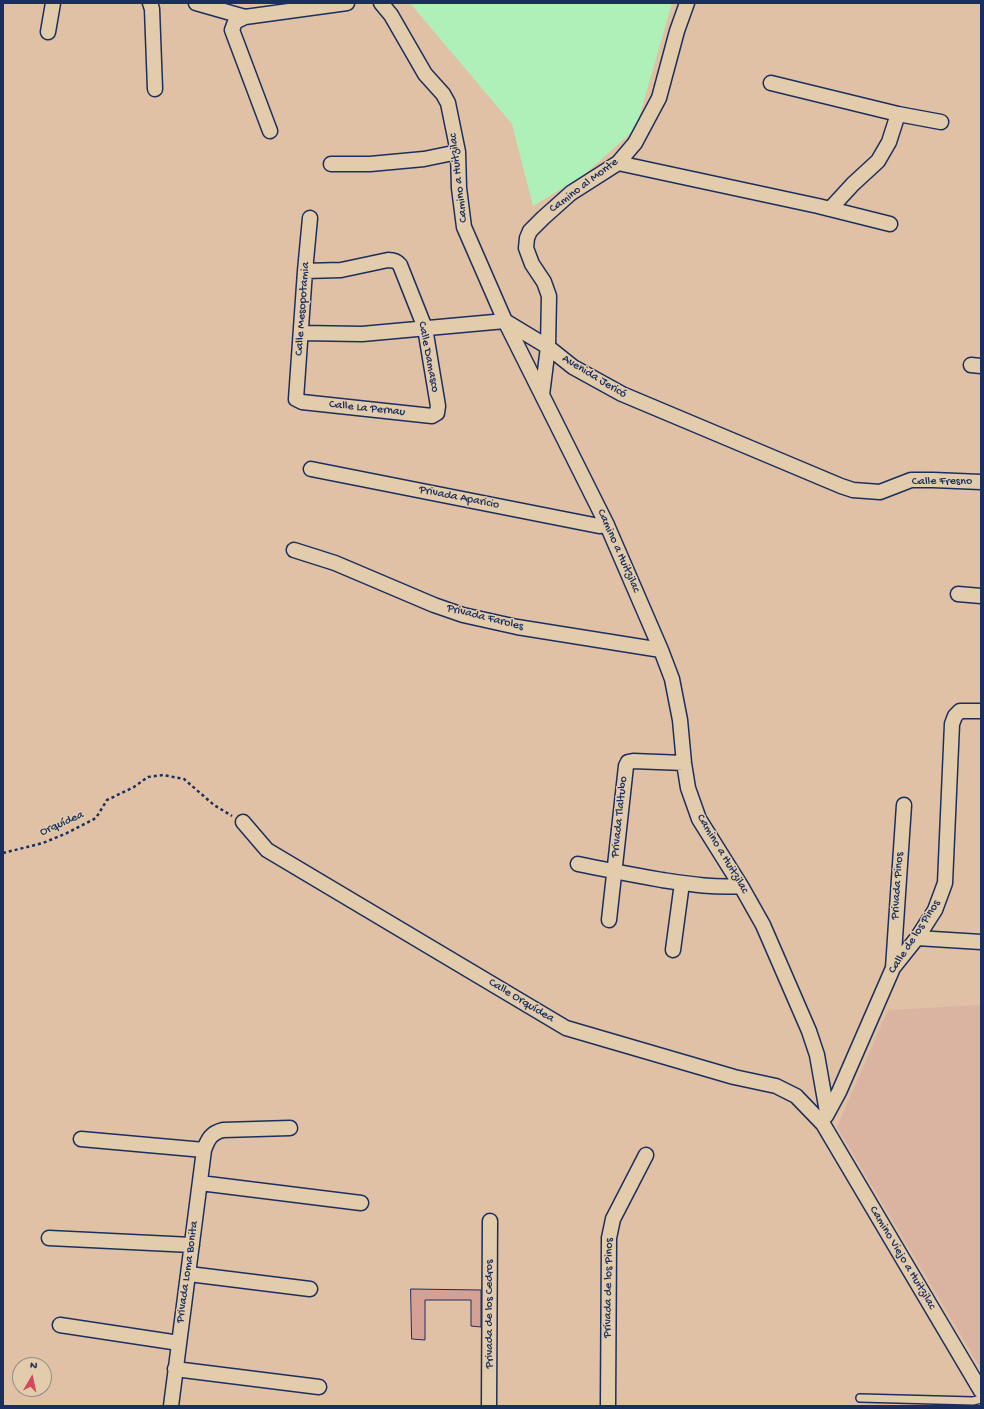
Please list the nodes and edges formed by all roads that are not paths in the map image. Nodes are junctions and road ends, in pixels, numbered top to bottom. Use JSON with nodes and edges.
{"nodes":[{"id":1,"x":53,"y":3,"type":"edge"},
{"id":2,"x":150,"y":3,"type":"edge"},
{"id":3,"x":196,"y":3,"type":"edge"},
{"id":4,"x":347,"y":3,"type":"edge"},
{"id":5,"x":381,"y":3,"type":"edge"},
{"id":6,"x":687,"y":3,"type":"edge"},
{"id":7,"x":245,"y":18,"type":"junction"},
{"id":8,"x":48,"y":32,"type":"dead end"},
{"id":9,"x":770,"y":83,"type":"dead end"},
{"id":10,"x":155,"y":89,"type":"dead end"},
{"id":11,"x":898,"y":114,"type":"junction"},
{"id":12,"x":941,"y":122,"type":"dead end"},
{"id":13,"x":270,"y":131,"type":"dead end"},
{"id":14,"x":458,"y":152,"type":"junction"},
{"id":15,"x":618,"y":162,"type":"junction"},
{"id":16,"x":331,"y":164,"type":"dead end"},
{"id":17,"x":830,"y":209,"type":"junction"},
{"id":18,"x":310,"y":218,"type":"dead end"},
{"id":19,"x":890,"y":224,"type":"dead end"},
{"id":20,"x":305,"y":271,"type":"junction"},
{"id":21,"x":505,"y":321,"type":"junction"},
{"id":22,"x":425,"y":328,"type":"junction"},
{"id":23,"x":301,"y":333,"type":"junction"},
{"id":24,"x":548,"y":347,"type":"junction"},
{"id":25,"x":542,"y":395,"type":"junction"},
{"id":26,"x":296,"y":399,"type":"joint"},
{"id":27,"x":437,"y":413,"type":"joint"},
{"id":28,"x":311,"y":469,"type":"dead end"},
{"id":29,"x":981,"y":482,"type":"edge"},
{"id":30,"x":880,"y":492,"type":"joint"},
{"id":31,"x":607,"y":526,"type":"junction"},
{"id":32,"x":294,"y":550,"type":"dead end"},
{"id":33,"x":958,"y":594,"type":"dead end"},
{"id":34,"x":981,"y":596,"type":"edge"},
{"id":35,"x":661,"y":650,"type":"junction"},
{"id":36,"x":981,"y":711,"type":"edge"},
{"id":37,"x":684,"y":763,"type":"junction"},
{"id":38,"x":904,"y":805,"type":"dead end"},
{"id":39,"x":243,"y":822,"type":"road end"},
{"id":40,"x":578,"y":864,"type":"dead end"},
{"id":41,"x":615,"y":872,"type":"junction"},
{"id":42,"x":682,"y":883,"type":"junction"},
{"id":43,"x":741,"y":886,"type":"junction"},
{"id":44,"x":609,"y":920,"type":"dead end"},
{"id":45,"x":917,"y":938,"type":"junction"},
{"id":46,"x":981,"y":942,"type":"edge"},
{"id":47,"x":673,"y":950,"type":"dead end"},
{"id":48,"x":893,"y":968,"type":"junction"},
{"id":49,"x":825,"y":1118,"type":"junction"},
{"id":50,"x":290,"y":1128,"type":"dead end"},
{"id":51,"x":81,"y":1139,"type":"dead end"},
{"id":52,"x":206,"y":1144,"type":"junction"},
{"id":53,"x":646,"y":1155,"type":"dead end"},
{"id":54,"x":200,"y":1183,"type":"junction"},
{"id":55,"x":361,"y":1203,"type":"dead end"},
{"id":56,"x":490,"y":1221,"type":"dead end"},
{"id":57,"x":50,"y":1238,"type":"dead end"},
{"id":58,"x":192,"y":1245,"type":"junction"},
{"id":59,"x":189,"y":1274,"type":"junction"},
{"id":60,"x":310,"y":1289,"type":"dead end"},
{"id":61,"x":60,"y":1325,"type":"dead end"},
{"id":62,"x":179,"y":1343,"type":"junction"},
{"id":63,"x":176,"y":1369,"type":"junction"},
{"id":64,"x":319,"y":1387,"type":"dead end"},
{"id":65,"x":981,"y":1391,"type":"edge"},
{"id":66,"x":860,"y":1398,"type":"dead end"},
{"id":67,"x":981,"y":1399,"type":"edge"},
{"id":68,"x":171,"y":1406,"type":"edge"},
{"id":69,"x":489,"y":1406,"type":"edge"},
{"id":70,"x":608,"y":1406,"type":"edge"}],
"edges":[{"from":1,"to":8,"type":"street"},
{"from":2,"to":10,"type":"street"},
{"from":3,"to":7,"type":"street"},
{"from":4,"to":7,"type":"street"},
{"from":5,"to":14,"type":"street","name":"Camino a Huitzilac"},
{"from":6,"to":15,"type":"street","name":"Camino al Monte"},
{"from":7,"to":13,"type":"street"},
{"from":9,"to":11,"type":"street"},
{"from":11,"to":12,"type":"street"},
{"from":11,"to":17,"type":"street"},
{"from":14,"to":16,"type":"street"},
{"from":14,"to":21,"type":"street","name":"Camino a Huitzilac"},
{"from":15,"to":17,"type":"street"},
{"from":15,"to":24,"type":"street","name":"Camino al Monte"},
{"from":17,"to":19,"type":"street"},
{"from":18,"to":20,"type":"street","name":"Calle Mesopotamia"},
{"from":20,"to":22,"type":"street","name":"Calle Damasco"},
{"from":20,"to":23,"type":"street","name":"Calle Mesopotamia"},
{"from":21,"to":22,"type":"street"},
{"from":21,"to":24,"type":"street","name":"Avenida Jericó"},
{"from":21,"to":25,"type":"street","name":"Camino a Huitzilac"},
{"from":22,"to":23,"type":"street"},
{"from":22,"to":27,"type":"street","name":"Calle Damasco"},
{"from":23,"to":26,"type":"street","name":"Calle Mesopotamia"},
{"from":24,"to":25,"type":"street","name":"Camino al Monte"},
{"from":24,"to":30,"type":"street","name":"Avenida Jericó"},
{"from":25,"to":31,"type":"street","name":"Camino a Huitzilac"},
{"from":26,"to":27,"type":"street","name":"Calle La Pernau"},
{"from":28,"to":31,"type":"street","name":"Privada Aparicio"},
{"from":29,"to":30,"type":"street","name":"Calle Fresno"},
{"from":31,"to":35,"type":"street","name":"Camino a Huitzilac"},
{"from":32,"to":35,"type":"street","name":"Privada Faroles"},
{"from":33,"to":34,"type":"street"},
{"from":35,"to":37,"type":"street","name":"Camino a Huitzilac"},
{"from":36,"to":45,"type":"street","name":"Calle de los Pinos"},
{"from":37,"to":41,"type":"street","name":"Privada Tlaltubo"},
{"from":37,"to":43,"type":"street","name":"Camino a Huitzilac"},
{"from":38,"to":48,"type":"street","name":"Privada Pinos"},
{"from":39,"to":49,"type":"street","name":"Calle Orquídea"},
{"from":40,"to":41,"type":"street"},
{"from":41,"to":42,"type":"street","name":"Privada Tlaltubo"},
{"from":41,"to":44,"type":"street"},
{"from":42,"to":43,"type":"street","name":"Privada Tlaltubo"},
{"from":42,"to":47,"type":"street"},
{"from":43,"to":49,"type":"street","name":"Camino a Huitzilac"},
{"from":45,"to":46,"type":"street"},
{"from":45,"to":48,"type":"street","name":"Calle de los Pinos"},
{"from":48,"to":49,"type":"street","name":"Calle de los Pinos"},
{"from":49,"to":65,"type":"street","name":"Camino Viejo a Huitzilac"},
{"from":50,"to":52,"type":"street"},
{"from":51,"to":52,"type":"street"},
{"from":52,"to":54,"type":"street","name":"Privada Loma Bonita"},
{"from":53,"to":70,"type":"street","name":"Privada de los Pinos"},
{"from":54,"to":55,"type":"street"},
{"from":54,"to":58,"type":"street","name":"Privada Loma Bonita"},
{"from":56,"to":69,"type":"street","name":"Privada de los Cedros"},
{"from":57,"to":58,"type":"street"},
{"from":58,"to":59,"type":"street","name":"Privada Loma Bonita"},
{"from":59,"to":60,"type":"street"},
{"from":59,"to":62,"type":"street","name":"Privada Loma Bonita"},
{"from":61,"to":62,"type":"street"},
{"from":62,"to":63,"type":"street","name":"Privada Loma Bonita"},
{"from":63,"to":64,"type":"street"},
{"from":63,"to":68,"type":"street","name":"Privada Loma Bonita"},
{"from":66,"to":67,"type":"lane"}]}
